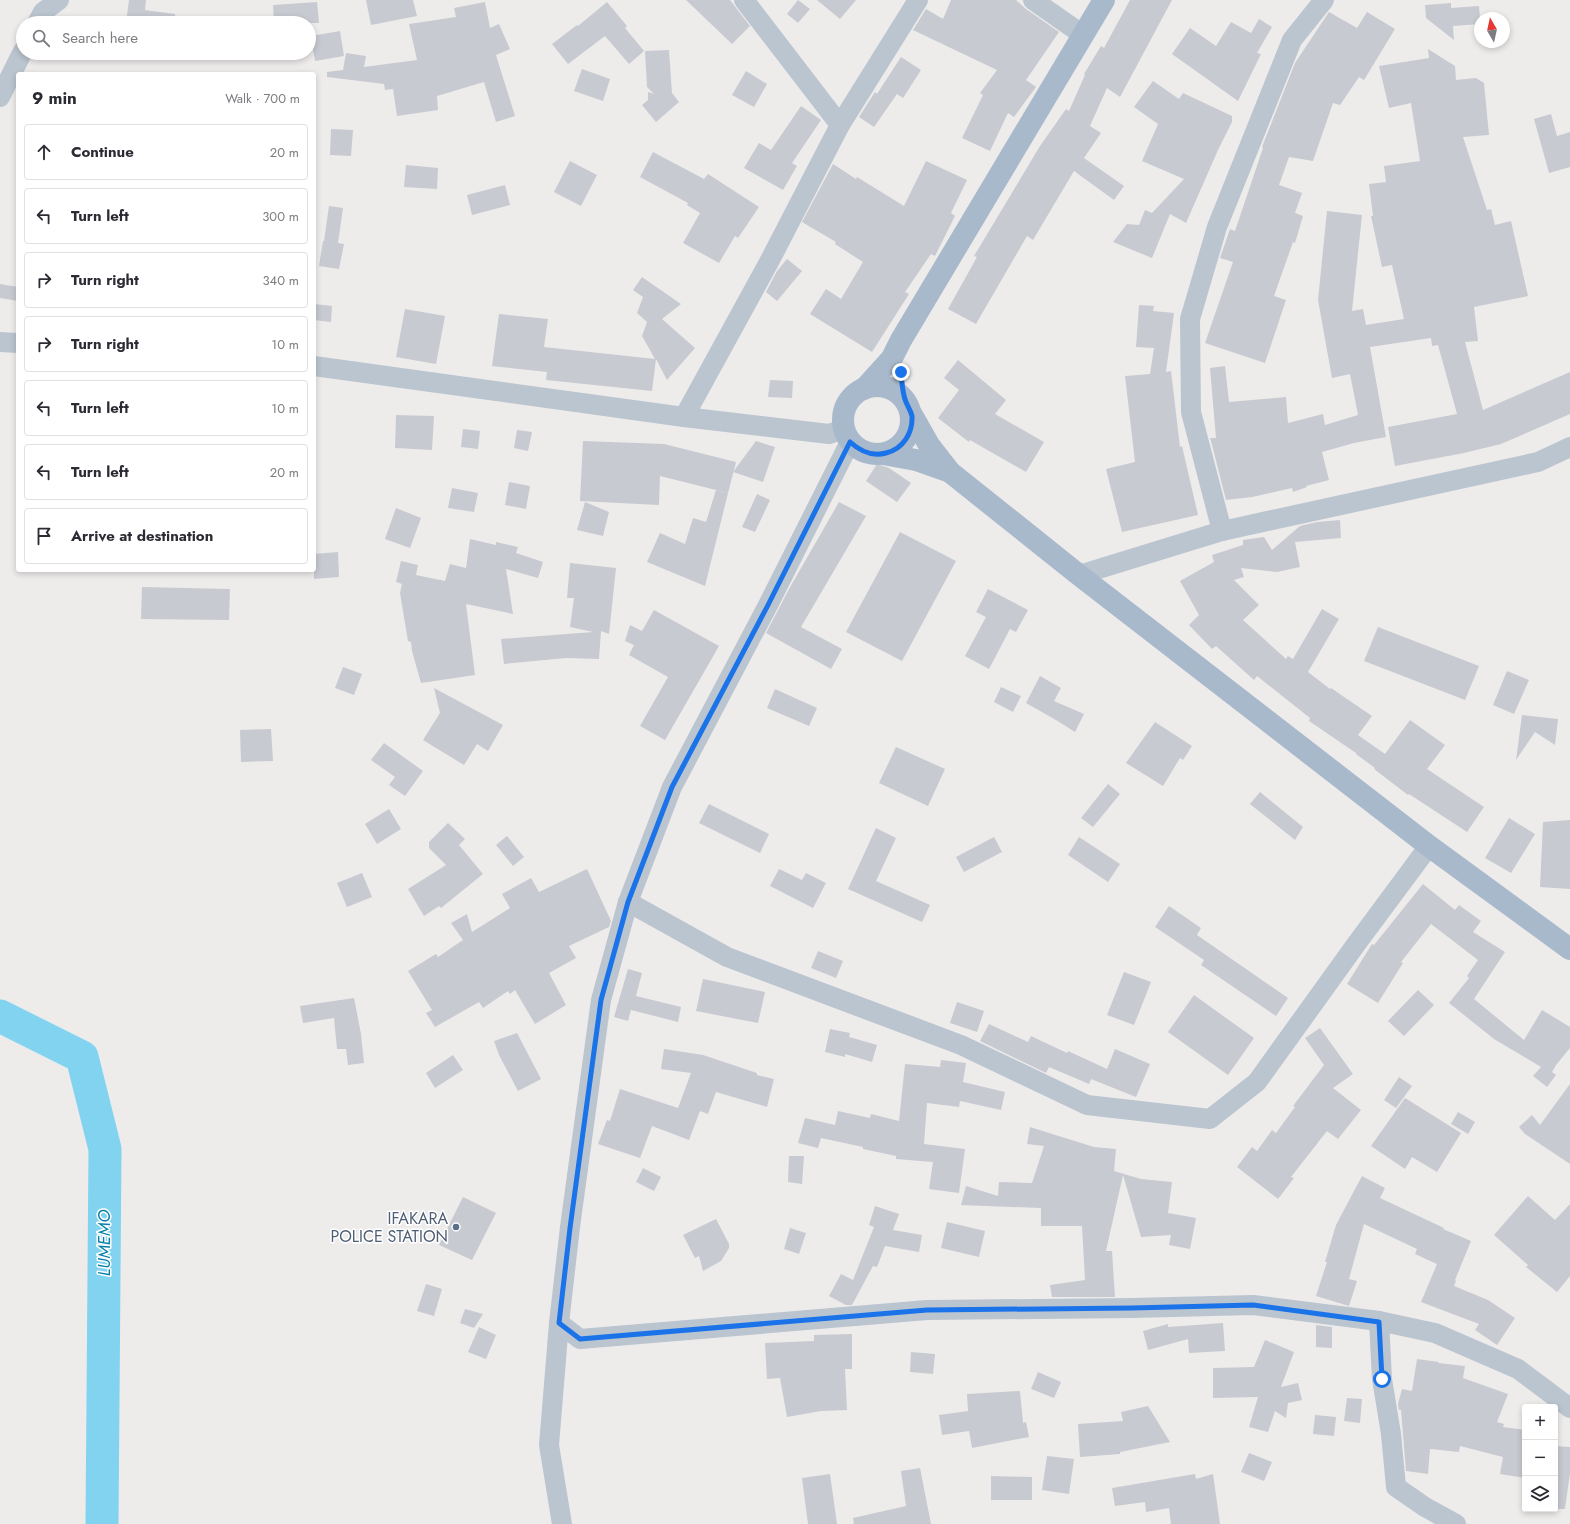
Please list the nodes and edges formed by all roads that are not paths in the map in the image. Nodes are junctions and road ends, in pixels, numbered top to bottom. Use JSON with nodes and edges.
{"nodes":[{"id":1,"x":59,"y":0,"type":"edge"},
{"id":2,"x":744,"y":0,"type":"edge"},
{"id":3,"x":918,"y":0,"type":"edge"},
{"id":4,"x":1033,"y":0,"type":"edge"},
{"id":5,"x":1104,"y":0,"type":"edge"},
{"id":6,"x":1324,"y":0,"type":"edge"},
{"id":7,"x":42,"y":12,"type":"edge"},
{"id":8,"x":1083,"y":35,"type":"junction"},
{"id":9,"x":18,"y":60,"type":"edge"},
{"id":10,"x":0,"y":97,"type":"edge"},
{"id":11,"x":840,"y":124,"type":"junction"},
{"id":12,"x":901,"y":340,"type":"junction"},
{"id":13,"x":0,"y":342,"type":"edge"},
{"id":14,"x":16,"y":343,"type":"edge"},
{"id":15,"x":316,"y":366,"type":"edge"},
{"id":16,"x":864,"y":389,"type":"junction"},
{"id":17,"x":909,"y":408,"type":"junction"},
{"id":18,"x":684,"y":417,"type":"junction"},
{"id":19,"x":847,"y":435,"type":"junction"},
{"id":20,"x":1570,"y":447,"type":"edge"},
{"id":21,"x":882,"y":454,"type":"junction"},
{"id":22,"x":950,"y":472,"type":"junction"},
{"id":23,"x":1222,"y":531,"type":"junction"},
{"id":24,"x":1079,"y":575,"type":"junction"},
{"id":25,"x":1429,"y":846,"type":"junction"},
{"id":26,"x":628,"y":902,"type":"junction"},
{"id":27,"x":1570,"y":949,"type":"edge"},
{"id":28,"x":1379,"y":1322,"type":"junction"},
{"id":29,"x":559,"y":1323,"type":"junction"},
{"id":30,"x":1570,"y":1408,"type":"edge"},
{"id":31,"x":562,"y":1524,"type":"edge"},
{"id":32,"x":1456,"y":1524,"type":"edge"}],
"edges":[{"from":1,"to":7,"type":"street"},
{"from":2,"to":11,"type":"street"},
{"from":3,"to":11,"type":"street"},
{"from":4,"to":8,"type":"street"},
{"from":5,"to":8,"type":"main road"},
{"from":6,"to":23,"type":"street"},
{"from":8,"to":12,"type":"main road"},
{"from":9,"to":10,"type":"street"},
{"from":11,"to":18,"type":"street"},
{"from":12,"to":16,"type":"main road"},
{"from":12,"to":17,"type":"main road"},
{"from":13,"to":14,"type":"street"},
{"from":15,"to":18,"type":"street"},
{"from":16,"to":17,"type":"main road"},
{"from":16,"to":19,"type":"main road"},
{"from":17,"to":21,"type":"main road"},
{"from":17,"to":22,"type":"main road"},
{"from":18,"to":19,"type":"street"},
{"from":19,"to":21,"type":"main road"},
{"from":19,"to":26,"type":"street"},
{"from":20,"to":23,"type":"street"},
{"from":21,"to":22,"type":"main road"},
{"from":22,"to":24,"type":"main road"},
{"from":23,"to":24,"type":"street"},
{"from":24,"to":25,"type":"main road"},
{"from":25,"to":26,"type":"street"},
{"from":25,"to":27,"type":"main road"},
{"from":26,"to":29,"type":"street"},
{"from":28,"to":29,"type":"street"},
{"from":28,"to":30,"type":"street"},
{"from":28,"to":32,"type":"street"},
{"from":29,"to":31,"type":"street"}]}
